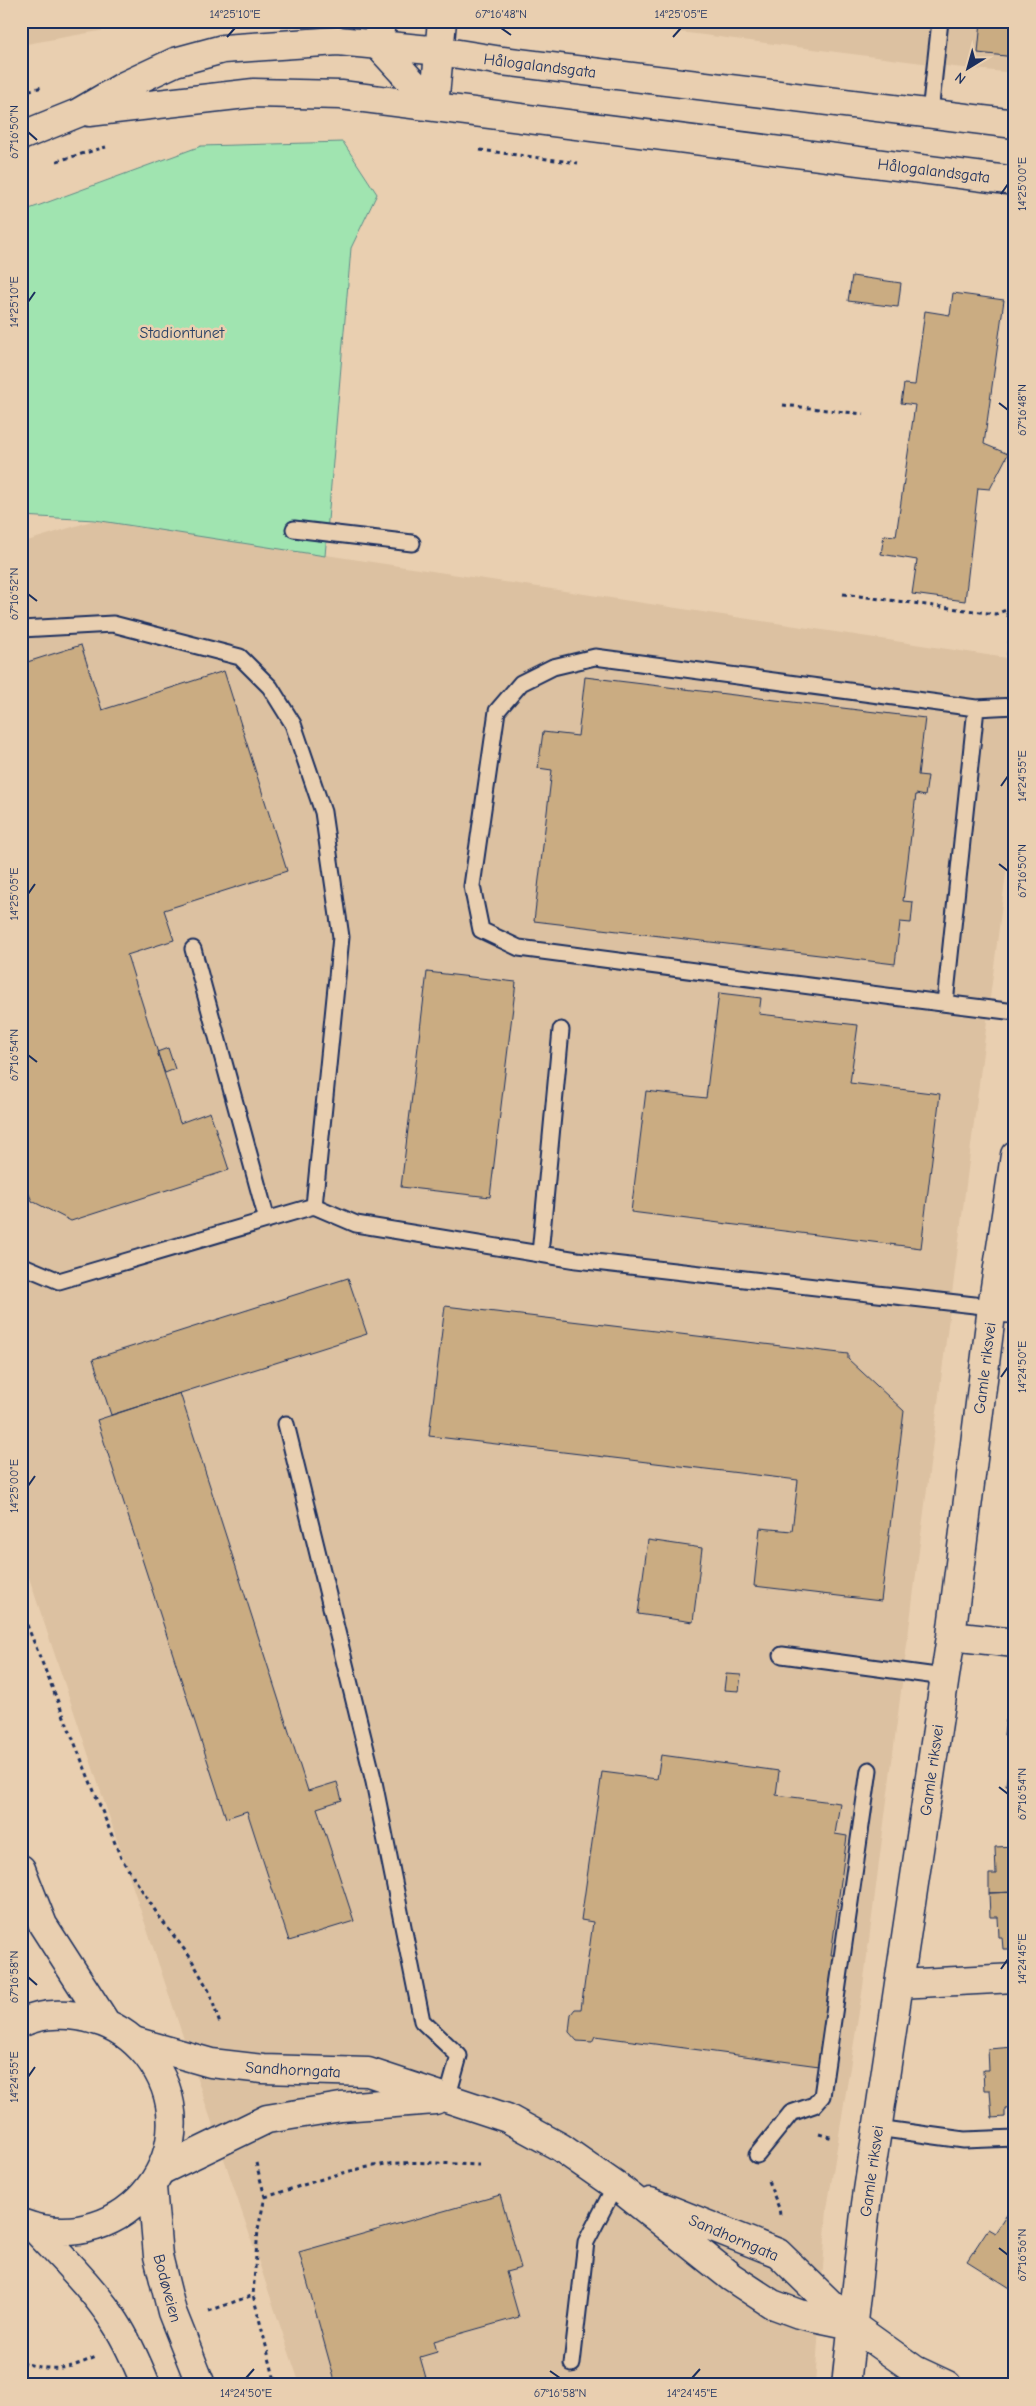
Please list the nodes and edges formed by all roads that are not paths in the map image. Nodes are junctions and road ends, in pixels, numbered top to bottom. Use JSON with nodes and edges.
{"nodes":[{"id":1,"x":442,"y":21,"type":"edge"},
{"id":2,"x":940,"y":21,"type":"edge"},
{"id":3,"x":380,"y":33,"type":"edge"},
{"id":4,"x":440,"y":51,"type":"junction"},
{"id":5,"x":434,"y":106,"type":"junction"},
{"id":6,"x":78,"y":113,"type":"junction"},
{"id":7,"x":930,"y":113,"type":"junction"},
{"id":8,"x":1015,"y":124,"type":"edge"},
{"id":9,"x":21,"y":136,"type":"edge"},
{"id":10,"x":1015,"y":181,"type":"edge"},
{"id":11,"x":294,"y":529,"type":"dead end"},
{"id":12,"x":412,"y":543,"type":"dead end"},
{"id":13,"x":21,"y":629,"type":"edge"},
{"id":14,"x":1015,"y":706,"type":"edge"},
{"id":15,"x":976,"y":708,"type":"junction"},
{"id":16,"x":193,"y":949,"type":"dead end"},
{"id":17,"x":945,"y":1004,"type":"junction"},
{"id":18,"x":1015,"y":1012,"type":"edge"},
{"id":19,"x":561,"y":1030,"type":"dead end"},
{"id":20,"x":1015,"y":1155,"type":"edge"},
{"id":21,"x":314,"y":1206,"type":"junction"},
{"id":22,"x":267,"y":1220,"type":"junction"},
{"id":23,"x":540,"y":1254,"type":"junction"},
{"id":24,"x":21,"y":1265,"type":"edge"},
{"id":25,"x":1003,"y":1308,"type":"edge"},
{"id":26,"x":286,"y":1424,"type":"dead end"},
{"id":27,"x":951,"y":1636,"type":"junction"},
{"id":28,"x":1015,"y":1643,"type":"edge"},
{"id":29,"x":782,"y":1655,"type":"dead end"},
{"id":30,"x":944,"y":1677,"type":"junction"},
{"id":31,"x":869,"y":1770,"type":"dead end"},
{"id":32,"x":21,"y":1869,"type":"edge"},
{"id":33,"x":1015,"y":1978,"type":"edge"},
{"id":34,"x":899,"y":1984,"type":"junction"},
{"id":35,"x":21,"y":2023,"type":"edge"},
{"id":36,"x":106,"y":2023,"type":"junction"},
{"id":37,"x":137,"y":2042,"type":"junction"},
{"id":38,"x":447,"y":2099,"type":"junction"},
{"id":39,"x":877,"y":2128,"type":"junction"},
{"id":40,"x":1015,"y":2138,"type":"edge"},
{"id":41,"x":757,"y":2155,"type":"road end"},
{"id":42,"x":157,"y":2178,"type":"junction"},
{"id":43,"x":619,"y":2188,"type":"junction"},
{"id":44,"x":28,"y":2226,"type":"edge"},
{"id":45,"x":852,"y":2325,"type":"junction"},
{"id":46,"x":572,"y":2364,"type":"dead end"},
{"id":47,"x":146,"y":2385,"type":"edge"},
{"id":48,"x":201,"y":2385,"type":"edge"},
{"id":49,"x":846,"y":2385,"type":"edge"},
{"id":50,"x":947,"y":2385,"type":"edge"}],
"edges":[{"from":1,"to":4,"type":"main road"},
{"from":2,"to":7,"type":"lane"},
{"from":3,"to":4,"type":"main road","name":"Hålogalandsgata"},
{"from":3,"to":5,"type":"main road"},
{"from":3,"to":6,"type":"main road","name":"Hålogalandsgata"},
{"from":4,"to":5,"type":"main road"},
{"from":4,"to":7,"type":"main road","name":"Hålogalandsgata"},
{"from":5,"to":6,"type":"main road","name":"Hålogalandsgata"},
{"from":5,"to":10,"type":"main road","name":"Hålogalandsgata"},
{"from":6,"to":9,"type":"main road","name":"Hålogalandsgata"},
{"from":7,"to":8,"type":"main road","name":"Hålogalandsgata"},
{"from":11,"to":12,"type":"lane"},
{"from":13,"to":21,"type":"lane"},
{"from":14,"to":15,"type":"lane"},
{"from":15,"to":17,"type":"lane"},
{"from":15,"to":17,"type":"lane"},
{"from":16,"to":22,"type":"lane"},
{"from":17,"to":18,"type":"lane"},
{"from":19,"to":23,"type":"lane"},
{"from":20,"to":25,"type":"main road","name":"Gamle riksvei"},
{"from":21,"to":22,"type":"lane"},
{"from":21,"to":23,"type":"lane"},
{"from":22,"to":24,"type":"lane"},
{"from":23,"to":25,"type":"lane"},
{"from":25,"to":27,"type":"main road","name":"Gamle riksvei"},
{"from":26,"to":38,"type":"lane"},
{"from":27,"to":28,"type":"main road"},
{"from":27,"to":30,"type":"main road","name":"Gamle riksvei"},
{"from":29,"to":30,"type":"lane"},
{"from":30,"to":34,"type":"main road","name":"Gamle riksvei"},
{"from":31,"to":41,"type":"lane"},
{"from":32,"to":36,"type":"main road","name":"Bodøveien"},
{"from":33,"to":34,"type":"main road"},
{"from":34,"to":39,"type":"main road","name":"Gamle riksvei"},
{"from":35,"to":36,"type":"main road","name":"Bodøveien"},
{"from":36,"to":37,"type":"main road","name":"Bodøveien"},
{"from":37,"to":38,"type":"main road","name":"Sandhorngata"},
{"from":37,"to":42,"type":"main road","name":"Bodøveien"},
{"from":38,"to":42,"type":"main road","name":"Sandhorngata"},
{"from":38,"to":43,"type":"main road","name":"Sandhorngata"},
{"from":39,"to":40,"type":"lane"},
{"from":39,"to":45,"type":"main road","name":"Gamle riksvei"},
{"from":42,"to":44,"type":"main road","name":"Bodøveien"},
{"from":42,"to":48,"type":"main road","name":"Bodøveien"},
{"from":43,"to":45,"type":"main road","name":"Sandhorngata"},
{"from":43,"to":45,"type":"main road","name":"Sandhorngata"},
{"from":43,"to":46,"type":"lane"},
{"from":44,"to":47,"type":"main road","name":"Bodøveien"},
{"from":45,"to":49,"type":"main road","name":"Gamle riksvei"},
{"from":45,"to":50,"type":"main road","name":"Sandhorngata"}]}
